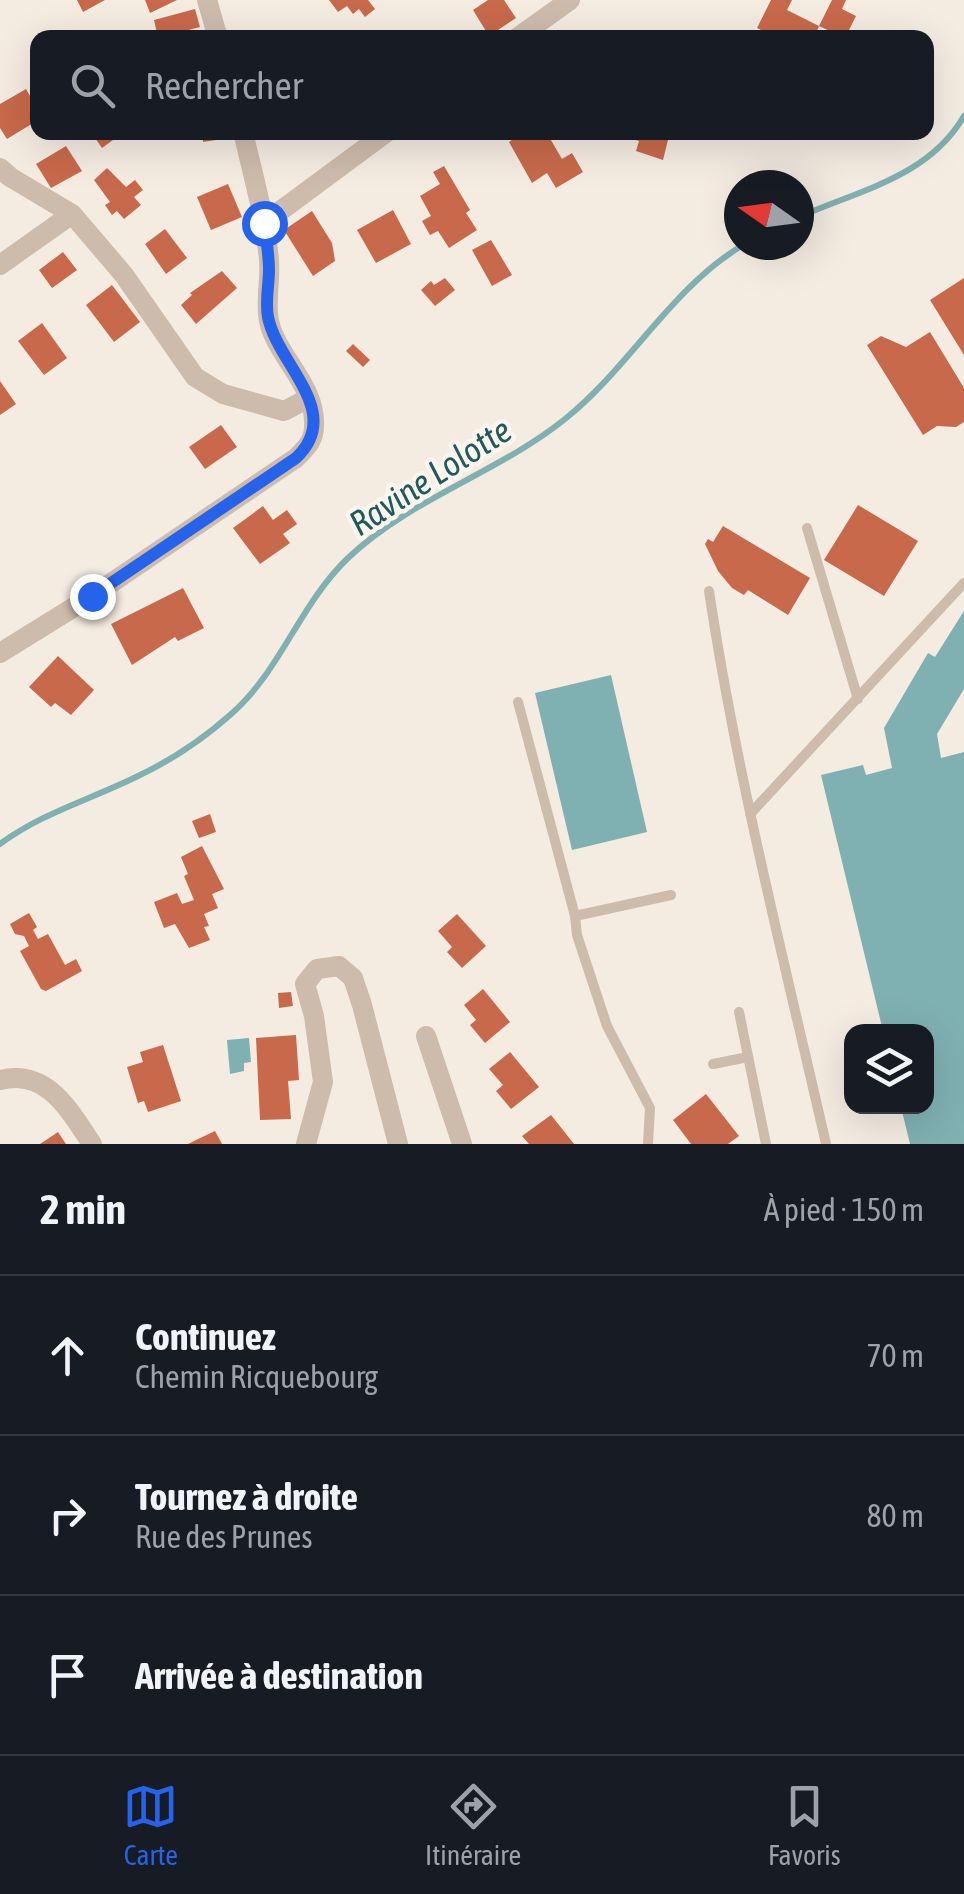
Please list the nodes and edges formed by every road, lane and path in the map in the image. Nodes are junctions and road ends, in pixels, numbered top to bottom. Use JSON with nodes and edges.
{"nodes":[{"id":1,"x":207,"y":0,"type":"edge"},
{"id":2,"x":560,"y":2,"type":"edge"},
{"id":3,"x":216,"y":30,"type":"edge"},
{"id":4,"x":527,"y":30,"type":"edge"},
{"id":5,"x":244,"y":140,"type":"edge"},
{"id":6,"x":376,"y":140,"type":"edge"},
{"id":7,"x":0,"y":168,"type":"edge"},
{"id":8,"x":72,"y":214,"type":"junction"},
{"id":9,"x":264,"y":223,"type":"junction"},
{"id":10,"x":0,"y":265,"type":"edge"},
{"id":11,"x":309,"y":398,"type":"junction"},
{"id":12,"x":807,"y":528,"type":"dead end"},
{"id":13,"x":964,"y":583,"type":"edge"},
{"id":14,"x":709,"y":591,"type":"dead end"},
{"id":15,"x":0,"y":653,"type":"edge"},
{"id":16,"x":858,"y":699,"type":"junction"},
{"id":17,"x":518,"y":702,"type":"dead end"},
{"id":18,"x":750,"y":814,"type":"junction"},
{"id":19,"x":670,"y":894,"type":"dead end"},
{"id":20,"x":574,"y":916,"type":"junction"},
{"id":21,"x":739,"y":1012,"type":"dead end"},
{"id":22,"x":426,"y":1036,"type":"dead end"},
{"id":23,"x":748,"y":1057,"type":"junction"},
{"id":24,"x":713,"y":1064,"type":"dead end"},
{"id":25,"x":0,"y":1080,"type":"edge"},
{"id":26,"x":92,"y":1144,"type":"edge"},
{"id":27,"x":306,"y":1144,"type":"edge"},
{"id":28,"x":398,"y":1144,"type":"edge"},
{"id":29,"x":462,"y":1144,"type":"edge"},
{"id":30,"x":648,"y":1144,"type":"edge"},
{"id":31,"x":766,"y":1144,"type":"edge"},
{"id":32,"x":826,"y":1144,"type":"edge"}],
"edges":[{"from":1,"to":3,"type":"street"},
{"from":2,"to":4,"type":"street"},
{"from":5,"to":9,"type":"street"},
{"from":6,"to":9,"type":"street"},
{"from":7,"to":8,"type":"street"},
{"from":8,"to":10,"type":"street"},
{"from":8,"to":11,"type":"street"},
{"from":9,"to":11,"type":"street"},
{"from":11,"to":15,"type":"street"},
{"from":12,"to":16,"type":"lane"},
{"from":13,"to":16,"type":"lane"},
{"from":14,"to":18,"type":"lane"},
{"from":16,"to":18,"type":"lane"},
{"from":17,"to":20,"type":"lane"},
{"from":18,"to":32,"type":"lane"},
{"from":19,"to":20,"type":"lane"},
{"from":20,"to":30,"type":"lane"},
{"from":21,"to":23,"type":"lane"},
{"from":22,"to":29,"type":"street"},
{"from":23,"to":24,"type":"lane"},
{"from":23,"to":31,"type":"lane"},
{"from":25,"to":26,"type":"street"},
{"from":27,"to":28,"type":"street"}]}
